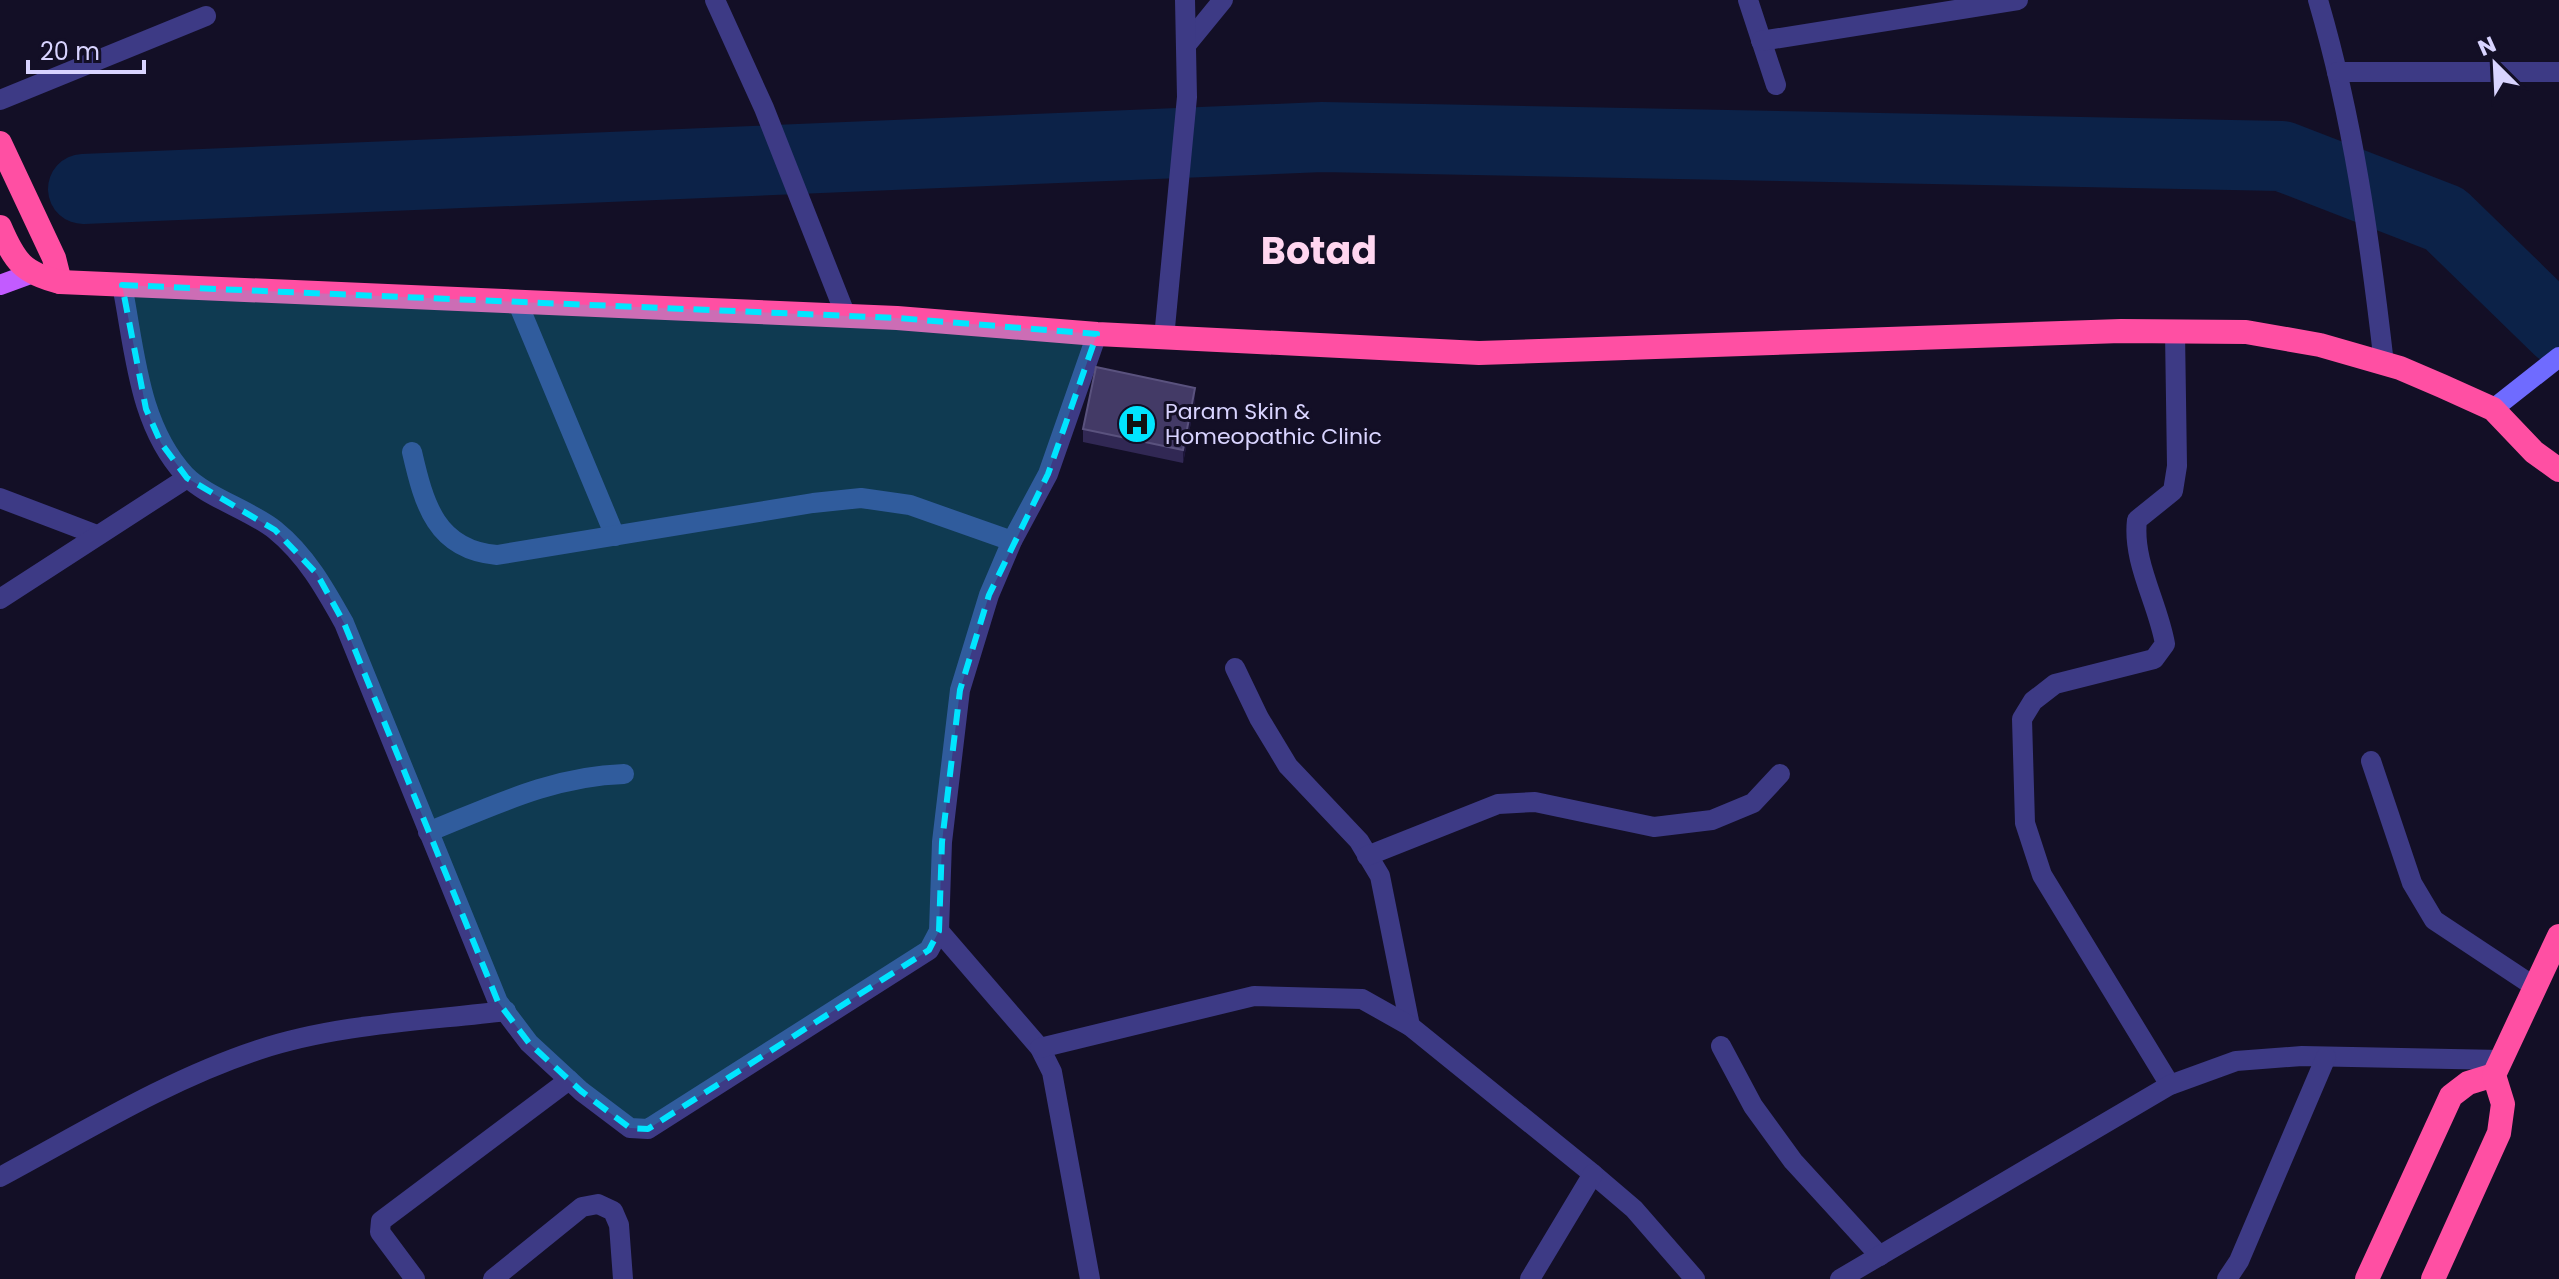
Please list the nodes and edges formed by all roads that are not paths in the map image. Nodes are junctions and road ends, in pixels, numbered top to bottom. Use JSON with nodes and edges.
{"nodes":[{"id":1,"x":715,"y":0,"type":"edge"},
{"id":2,"x":1185,"y":0,"type":"edge"},
{"id":3,"x":1223,"y":0,"type":"edge"},
{"id":4,"x":1748,"y":0,"type":"edge"},
{"id":5,"x":2018,"y":0,"type":"edge"},
{"id":6,"x":2318,"y":0,"type":"edge"},
{"id":7,"x":206,"y":16,"type":"dead end"},
{"id":8,"x":1761,"y":41,"type":"junction"},
{"id":9,"x":1187,"y":44,"type":"junction"},
{"id":10,"x":2337,"y":72,"type":"junction"},
{"id":11,"x":2559,"y":72,"type":"edge"},
{"id":12,"x":1776,"y":85,"type":"dead end"},
{"id":13,"x":0,"y":100,"type":"edge"},
{"id":14,"x":0,"y":143,"type":"edge"},
{"id":15,"x":0,"y":227,"type":"edge"},
{"id":16,"x":30,"y":274,"type":"junction"},
{"id":17,"x":60,"y":282,"type":"junction"},
{"id":18,"x":0,"y":285,"type":"edge"},
{"id":19,"x":122,"y":285,"type":"junction"},
{"id":20,"x":517,"y":301,"type":"junction"},
{"id":21,"x":846,"y":316,"type":"junction"},
{"id":22,"x":2175,"y":332,"type":"junction"},
{"id":23,"x":1097,"y":334,"type":"junction"},
{"id":24,"x":1164,"y":338,"type":"junction"},
{"id":25,"x":2559,"y":357,"type":"edge"},
{"id":26,"x":2384,"y":364,"type":"junction"},
{"id":27,"x":2493,"y":409,"type":"junction"},
{"id":28,"x":412,"y":452,"type":"dead end"},
{"id":29,"x":2534,"y":452,"type":"junction"},
{"id":30,"x":2559,"y":470,"type":"edge"},
{"id":31,"x":187,"y":478,"type":"junction"},
{"id":32,"x":2559,"y":493,"type":"edge"},
{"id":33,"x":0,"y":498,"type":"edge"},
{"id":34,"x":97,"y":535,"type":"junction"},
{"id":35,"x":615,"y":536,"type":"junction"},
{"id":36,"x":1012,"y":541,"type":"junction"},
{"id":37,"x":0,"y":599,"type":"edge"},
{"id":38,"x":1235,"y":668,"type":"dead end"},
{"id":39,"x":2371,"y":761,"type":"dead end"},
{"id":40,"x":624,"y":774,"type":"dead end"},
{"id":41,"x":1780,"y":774,"type":"dead end"},
{"id":42,"x":428,"y":832,"type":"junction"},
{"id":43,"x":1367,"y":856,"type":"junction"},
{"id":44,"x":939,"y":931,"type":"junction"},
{"id":45,"x":2559,"y":936,"type":"edge"},
{"id":46,"x":2535,"y":987,"type":"junction"},
{"id":47,"x":506,"y":1011,"type":"junction"},
{"id":48,"x":1410,"y":1026,"type":"junction"},
{"id":49,"x":1721,"y":1046,"type":"dead end"},
{"id":50,"x":1040,"y":1048,"type":"junction"},
{"id":51,"x":2326,"y":1057,"type":"junction"},
{"id":52,"x":2498,"y":1068,"type":"junction"},
{"id":53,"x":569,"y":1080,"type":"junction"},
{"id":54,"x":2170,"y":1085,"type":"junction"},
{"id":55,"x":1593,"y":1174,"type":"junction"},
{"id":56,"x":0,"y":1177,"type":"edge"},
{"id":57,"x":1880,"y":1256,"type":"junction"},
{"id":58,"x":415,"y":1279,"type":"edge"},
{"id":59,"x":493,"y":1279,"type":"edge"},
{"id":60,"x":623,"y":1279,"type":"edge"},
{"id":61,"x":1090,"y":1279,"type":"edge"},
{"id":62,"x":1530,"y":1279,"type":"edge"},
{"id":63,"x":1695,"y":1279,"type":"edge"},
{"id":64,"x":1840,"y":1279,"type":"edge"},
{"id":65,"x":2227,"y":1279,"type":"edge"},
{"id":66,"x":2367,"y":1279,"type":"edge"},
{"id":67,"x":2433,"y":1279,"type":"edge"}],
"edges":[{"from":1,"to":21,"type":"street"},
{"from":2,"to":9,"type":"street"},
{"from":3,"to":9,"type":"street"},
{"from":4,"to":8,"type":"street"},
{"from":5,"to":8,"type":"street"},
{"from":6,"to":10,"type":"street"},
{"from":7,"to":13,"type":"street"},
{"from":8,"to":12,"type":"street"},
{"from":9,"to":24,"type":"street"},
{"from":10,"to":11,"type":"street"},
{"from":10,"to":26,"type":"street"},
{"from":14,"to":17,"type":"highway"},
{"from":15,"to":16,"type":"highway"},
{"from":16,"to":17,"type":"highway"},
{"from":16,"to":18,"type":"main road"},
{"from":17,"to":19,"type":"highway"},
{"from":19,"to":20,"type":"highway"},
{"from":19,"to":31,"type":"street"},
{"from":20,"to":21,"type":"highway"},
{"from":20,"to":35,"type":"street"},
{"from":21,"to":23,"type":"highway"},
{"from":22,"to":24,"type":"highway"},
{"from":22,"to":26,"type":"highway"},
{"from":22,"to":54,"type":"street"},
{"from":23,"to":24,"type":"highway"},
{"from":23,"to":36,"type":"street"},
{"from":25,"to":27,"type":"street"},
{"from":26,"to":27,"type":"highway"},
{"from":27,"to":29,"type":"highway"},
{"from":28,"to":35,"type":"street"},
{"from":29,"to":30,"type":"highway"},
{"from":29,"to":32,"type":"highway"},
{"from":31,"to":34,"type":"street"},
{"from":31,"to":42,"type":"street"},
{"from":33,"to":34,"type":"street"},
{"from":34,"to":37,"type":"street"},
{"from":35,"to":36,"type":"street"},
{"from":36,"to":44,"type":"street"},
{"from":38,"to":43,"type":"street"},
{"from":39,"to":46,"type":"street"},
{"from":40,"to":42,"type":"street"},
{"from":41,"to":43,"type":"street"},
{"from":42,"to":47,"type":"street"},
{"from":43,"to":48,"type":"street"},
{"from":44,"to":50,"type":"street"},
{"from":44,"to":53,"type":"street"},
{"from":45,"to":46,"type":"highway"},
{"from":46,"to":52,"type":"highway"},
{"from":47,"to":53,"type":"street"},
{"from":47,"to":56,"type":"street"},
{"from":48,"to":50,"type":"street"},
{"from":48,"to":55,"type":"street"},
{"from":49,"to":57,"type":"street"},
{"from":50,"to":61,"type":"street"},
{"from":51,"to":52,"type":"street"},
{"from":51,"to":54,"type":"street"},
{"from":51,"to":65,"type":"street"},
{"from":52,"to":66,"type":"highway"},
{"from":52,"to":67,"type":"highway"},
{"from":53,"to":58,"type":"street"},
{"from":54,"to":57,"type":"street"},
{"from":55,"to":62,"type":"street"},
{"from":55,"to":63,"type":"street"},
{"from":57,"to":64,"type":"street"},
{"from":59,"to":60,"type":"street"}]}
